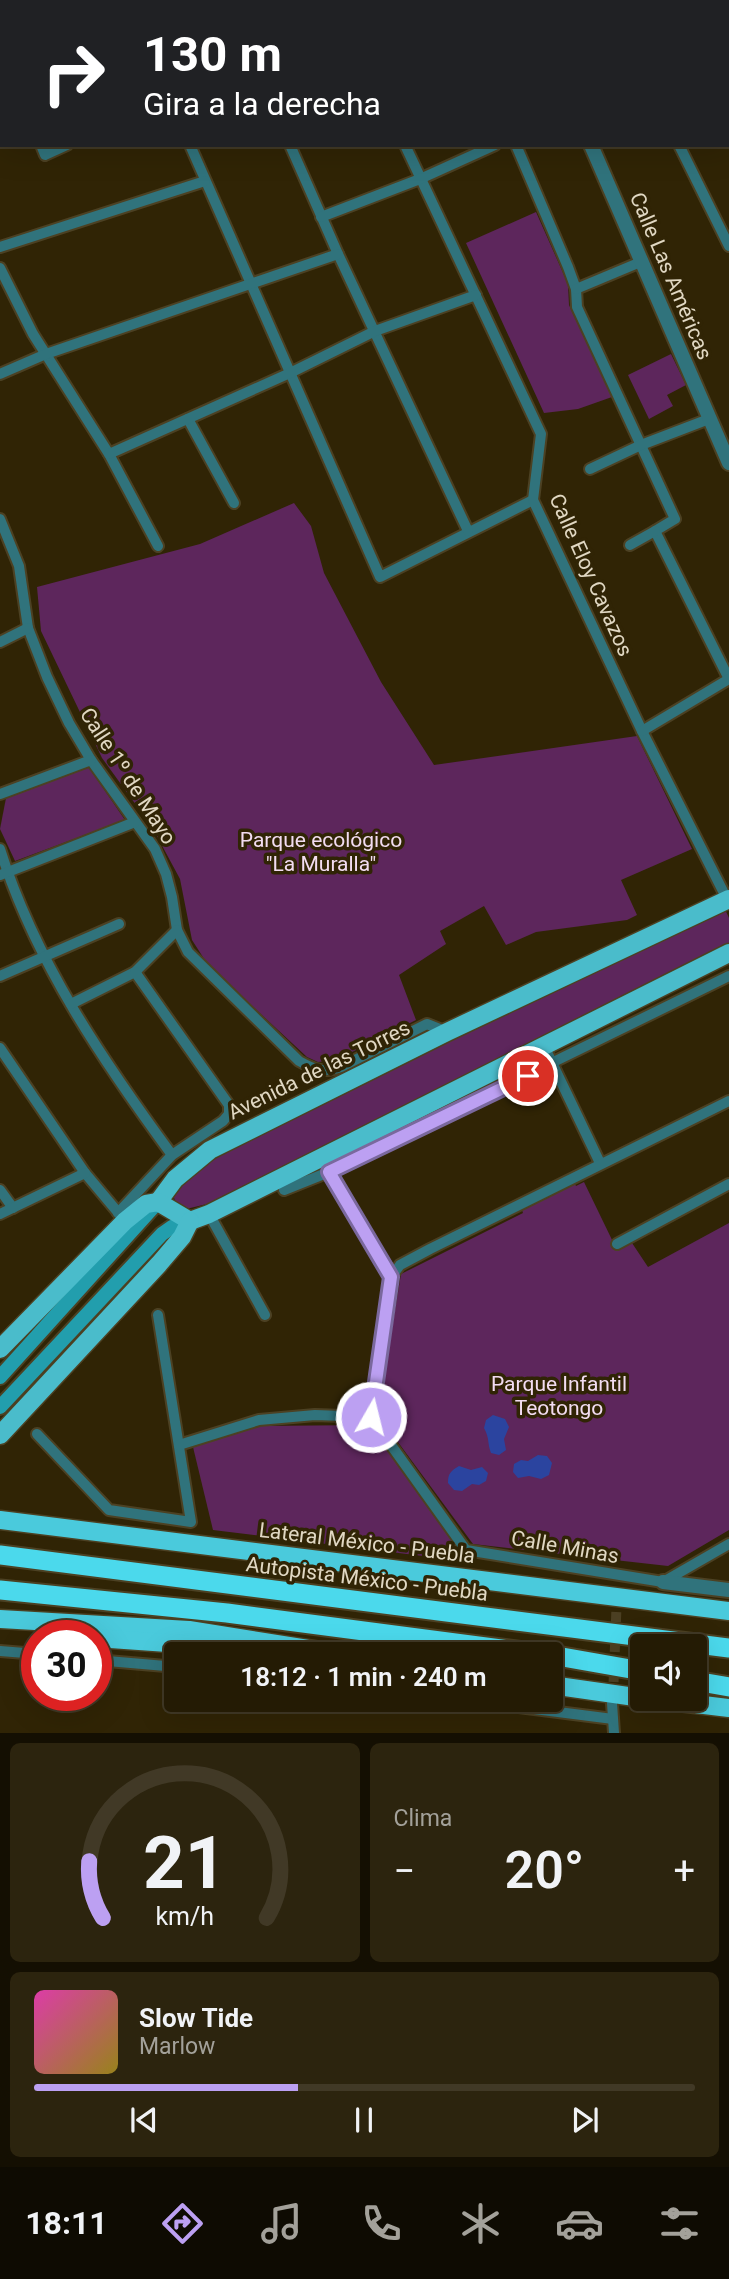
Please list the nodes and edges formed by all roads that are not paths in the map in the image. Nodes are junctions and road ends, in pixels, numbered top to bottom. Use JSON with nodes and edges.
{"nodes":[{"id":1,"x":191,"y":147,"type":"edge"},
{"id":2,"x":291,"y":147,"type":"edge"},
{"id":3,"x":406,"y":147,"type":"edge"},
{"id":4,"x":491,"y":147,"type":"edge"},
{"id":5,"x":517,"y":147,"type":"edge"},
{"id":6,"x":592,"y":147,"type":"edge"},
{"id":7,"x":680,"y":147,"type":"edge"},
{"id":8,"x":420,"y":179,"type":"junction"},
{"id":9,"x":205,"y":181,"type":"junction"},
{"id":10,"x":321,"y":217,"type":"junction"},
{"id":11,"x":729,"y":246,"type":"edge"},
{"id":12,"x":0,"y":247,"type":"edge"},
{"id":13,"x":338,"y":254,"type":"junction"},
{"id":14,"x":643,"y":261,"type":"junction"},
{"id":15,"x":0,"y":268,"type":"edge"},
{"id":16,"x":250,"y":284,"type":"junction"},
{"id":17,"x":576,"y":289,"type":"junction"},
{"id":18,"x":476,"y":295,"type":"junction"},
{"id":19,"x":375,"y":331,"type":"junction"},
{"id":20,"x":46,"y":354,"type":"junction"},
{"id":21,"x":290,"y":373,"type":"junction"},
{"id":22,"x":0,"y":374,"type":"edge"},
{"id":23,"x":188,"y":418,"type":"junction"},
{"id":24,"x":709,"y":419,"type":"junction"},
{"id":25,"x":641,"y":445,"type":"junction"},
{"id":26,"x":109,"y":454,"type":"junction"},
{"id":27,"x":729,"y":463,"type":"edge"},
{"id":28,"x":590,"y":469,"type":"dead end"},
{"id":29,"x":533,"y":500,"type":"junction"},
{"id":30,"x":234,"y":503,"type":"dead end"},
{"id":31,"x":0,"y":519,"type":"edge"},
{"id":32,"x":468,"y":531,"type":"junction"},
{"id":33,"x":655,"y":531,"type":"junction"},
{"id":34,"x":158,"y":545,"type":"dead end"},
{"id":35,"x":630,"y":545,"type":"dead end"},
{"id":36,"x":28,"y":628,"type":"junction"},
{"id":37,"x":0,"y":642,"type":"edge"},
{"id":38,"x":729,"y":679,"type":"edge"},
{"id":39,"x":642,"y":731,"type":"junction"},
{"id":40,"x":91,"y":760,"type":"junction"},
{"id":41,"x":0,"y":794,"type":"edge"},
{"id":42,"x":135,"y":822,"type":"junction"},
{"id":43,"x":0,"y":849,"type":"edge"},
{"id":44,"x":4,"y":873,"type":"edge"},
{"id":45,"x":728,"y":901,"type":"edge"},
{"id":46,"x":118,"y":924,"type":"dead end"},
{"id":47,"x":177,"y":930,"type":"junction"},
{"id":48,"x":729,"y":953,"type":"edge"},
{"id":49,"x":44,"y":957,"type":"junction"},
{"id":50,"x":135,"y":972,"type":"junction"},
{"id":51,"x":0,"y":976,"type":"edge"},
{"id":52,"x":729,"y":976,"type":"edge"},
{"id":53,"x":71,"y":1004,"type":"junction"},
{"id":54,"x":447,"y":1032,"type":"junction"},
{"id":55,"x":544,"y":1046,"type":"junction"},
{"id":56,"x":0,"y":1048,"type":"edge"},
{"id":57,"x":553,"y":1064,"type":"junction"},
{"id":58,"x":729,"y":1101,"type":"edge"},
{"id":59,"x":172,"y":1155,"type":"junction"},
{"id":60,"x":600,"y":1163,"type":"junction"},
{"id":61,"x":329,"y":1172,"type":"junction"},
{"id":62,"x":85,"y":1173,"type":"junction"},
{"id":63,"x":729,"y":1184,"type":"edge"},
{"id":64,"x":0,"y":1190,"type":"edge"},
{"id":65,"x":284,"y":1191,"type":"dead end"},
{"id":66,"x":158,"y":1202,"type":"junction"},
{"id":67,"x":13,"y":1208,"type":"junction"},
{"id":68,"x":0,"y":1214,"type":"edge"},
{"id":69,"x":209,"y":1214,"type":"junction"},
{"id":70,"x":121,"y":1217,"type":"junction"},
{"id":71,"x":190,"y":1221,"type":"junction"},
{"id":72,"x":617,"y":1244,"type":"dead end"},
{"id":73,"x":391,"y":1277,"type":"junction"},
{"id":74,"x":158,"y":1315,"type":"dead end"},
{"id":75,"x":265,"y":1315,"type":"dead end"},
{"id":76,"x":0,"y":1349,"type":"edge"},
{"id":77,"x":0,"y":1377,"type":"edge"},
{"id":78,"x":0,"y":1407,"type":"edge"},
{"id":79,"x":371,"y":1417,"type":"junction"},
{"id":80,"x":37,"y":1434,"type":"dead end"},
{"id":81,"x":0,"y":1435,"type":"edge"},
{"id":82,"x":179,"y":1445,"type":"junction"},
{"id":83,"x":0,"y":1520,"type":"edge"},
{"id":84,"x":729,"y":1544,"type":"edge"},
{"id":85,"x":0,"y":1555,"type":"edge"},
{"id":86,"x":619,"y":1576,"type":"junction"},
{"id":87,"x":663,"y":1582,"type":"junction"},
{"id":88,"x":618,"y":1589,"type":"tunnel mouth"},
{"id":89,"x":0,"y":1590,"type":"edge"},
{"id":90,"x":729,"y":1590,"type":"edge"},
{"id":91,"x":729,"y":1611,"type":"edge"},
{"id":92,"x":0,"y":1619,"type":"edge"},
{"id":93,"x":0,"y":1631,"type":"edge"},
{"id":94,"x":21,"y":1632,"type":"edge"},
{"id":95,"x":112,"y":1639,"type":"edge"},
{"id":96,"x":261,"y":1642,"type":"edge"},
{"id":97,"x":448,"y":1642,"type":"edge"},
{"id":98,"x":164,"y":1643,"type":"edge"},
{"id":99,"x":729,"y":1648,"type":"edge"},
{"id":100,"x":0,"y":1651,"type":"edge"},
{"id":101,"x":21,"y":1653,"type":"edge"},
{"id":102,"x":563,"y":1657,"type":"edge"},
{"id":103,"x":112,"y":1661,"type":"edge"},
{"id":104,"x":164,"y":1666,"type":"edge"},
{"id":105,"x":630,"y":1669,"type":"edge"},
{"id":106,"x":707,"y":1683,"type":"edge"},
{"id":107,"x":563,"y":1687,"type":"edge"},
{"id":108,"x":729,"y":1687,"type":"edge"},
{"id":109,"x":630,"y":1696,"type":"edge"},
{"id":110,"x":612,"y":1703,"type":"tunnel mouth"},
{"id":111,"x":707,"y":1706,"type":"edge"},
{"id":112,"x":729,"y":1709,"type":"edge"},
{"id":113,"x":557,"y":1712,"type":"edge"},
{"id":114,"x":612,"y":1719,"type":"junction"},
{"id":115,"x":614,"y":1733,"type":"edge"}],
"edges":[{"from":1,"to":9,"type":"street"},
{"from":2,"to":10,"type":"street"},
{"from":3,"to":8,"type":"street","name":"Calle Eloy Cavazos"},
{"from":4,"to":8,"type":"street"},
{"from":5,"to":17,"type":"street"},
{"from":6,"to":14,"type":"street","name":"Calle Las Américas"},
{"from":7,"to":11,"type":"street"},
{"from":8,"to":10,"type":"street"},
{"from":8,"to":18,"type":"street","name":"Calle Eloy Cavazos"},
{"from":9,"to":12,"type":"street"},
{"from":9,"to":16,"type":"street"},
{"from":10,"to":13,"type":"street"},
{"from":13,"to":16,"type":"street"},
{"from":13,"to":19,"type":"street"},
{"from":14,"to":17,"type":"street"},
{"from":14,"to":24,"type":"street","name":"Calle Las Américas"},
{"from":15,"to":20,"type":"street"},
{"from":16,"to":20,"type":"street"},
{"from":16,"to":21,"type":"street"},
{"from":17,"to":25,"type":"street"},
{"from":18,"to":19,"type":"street"},
{"from":18,"to":29,"type":"street","name":"Calle Eloy Cavazos"},
{"from":19,"to":21,"type":"street"},
{"from":19,"to":32,"type":"street"},
{"from":20,"to":22,"type":"street"},
{"from":20,"to":26,"type":"street"},
{"from":21,"to":23,"type":"street"},
{"from":21,"to":32,"type":"street"},
{"from":23,"to":26,"type":"street"},
{"from":23,"to":30,"type":"street"},
{"from":24,"to":25,"type":"street"},
{"from":24,"to":27,"type":"street","name":"Calle Las Américas"},
{"from":25,"to":28,"type":"street"},
{"from":25,"to":33,"type":"street"},
{"from":26,"to":34,"type":"street"},
{"from":29,"to":32,"type":"street"},
{"from":29,"to":39,"type":"street","name":"Calle Eloy Cavazos"},
{"from":31,"to":36,"type":"street","name":"Calle 1º de Mayo"},
{"from":33,"to":35,"type":"street"},
{"from":33,"to":38,"type":"street"},
{"from":36,"to":37,"type":"street"},
{"from":36,"to":40,"type":"street","name":"Calle 1º de Mayo"},
{"from":38,"to":39,"type":"street"},
{"from":39,"to":45,"type":"street","name":"Calle Eloy Cavazos"},
{"from":40,"to":41,"type":"street"},
{"from":40,"to":42,"type":"street","name":"Calle 1º de Mayo"},
{"from":42,"to":44,"type":"street"},
{"from":42,"to":47,"type":"street","name":"Calle 1º de Mayo"},
{"from":43,"to":44,"type":"street"},
{"from":44,"to":49,"type":"street"},
{"from":45,"to":54,"type":"main road","name":"Avenida de las Torres"},
{"from":46,"to":49,"type":"street"},
{"from":47,"to":50,"type":"street"},
{"from":47,"to":54,"type":"street","name":"Calle 1º de Mayo"},
{"from":48,"to":55,"type":"main road"},
{"from":49,"to":51,"type":"street"},
{"from":49,"to":53,"type":"street"},
{"from":50,"to":53,"type":"street"},
{"from":50,"to":59,"type":"street"},
{"from":52,"to":57,"type":"street"},
{"from":53,"to":59,"type":"street"},
{"from":54,"to":66,"type":"main road","name":"Avenida de las Torres"},
{"from":55,"to":57,"type":"street"},
{"from":55,"to":69,"type":"main road"},
{"from":56,"to":62,"type":"street"},
{"from":57,"to":60,"type":"street"},
{"from":57,"to":61,"type":"street"},
{"from":58,"to":60,"type":"street"},
{"from":59,"to":70,"type":"street"},
{"from":60,"to":73,"type":"street"},
{"from":61,"to":65,"type":"street"},
{"from":61,"to":73,"type":"street"},
{"from":62,"to":67,"type":"street"},
{"from":62,"to":70,"type":"street"},
{"from":63,"to":72,"type":"street"},
{"from":64,"to":67,"type":"street"},
{"from":66,"to":70,"type":"main road"},
{"from":66,"to":71,"type":"main road"},
{"from":66,"to":77,"type":"main road","name":"Avenida de las Torres"},
{"from":67,"to":68,"type":"street"},
{"from":69,"to":71,"type":"main road"},
{"from":69,"to":75,"type":"street"},
{"from":70,"to":76,"type":"main road"},
{"from":71,"to":78,"type":"main road"},
{"from":71,"to":81,"type":"main road"},
{"from":73,"to":79,"type":"street"},
{"from":74,"to":82,"type":"street"},
{"from":79,"to":82,"type":"street"},
{"from":79,"to":86,"type":"street","name":"Calle Minas"},
{"from":80,"to":82,"type":"street"},
{"from":83,"to":91,"type":"highway","name":"Lateral México - Puebla"},
{"from":84,"to":87,"type":"street"},
{"from":85,"to":99,"type":"highway","name":"Autopista México - Puebla"},
{"from":86,"to":87,"type":"street","name":"Calle Minas"},
{"from":86,"to":88,"type":"street"},
{"from":87,"to":90,"type":"street"},
{"from":89,"to":97,"type":"highway"},
{"from":92,"to":96,"type":"highway"},
{"from":93,"to":94,"type":"highway"},
{"from":95,"to":98,"type":"highway"},
{"from":100,"to":101,"type":"street"},
{"from":102,"to":105,"type":"highway"},
{"from":103,"to":104,"type":"street"},
{"from":106,"to":108,"type":"highway"},
{"from":107,"to":109,"type":"highway"},
{"from":110,"to":114,"type":"street"},
{"from":111,"to":112,"type":"highway"},
{"from":113,"to":114,"type":"street"},
{"from":114,"to":115,"type":"street"}]}
